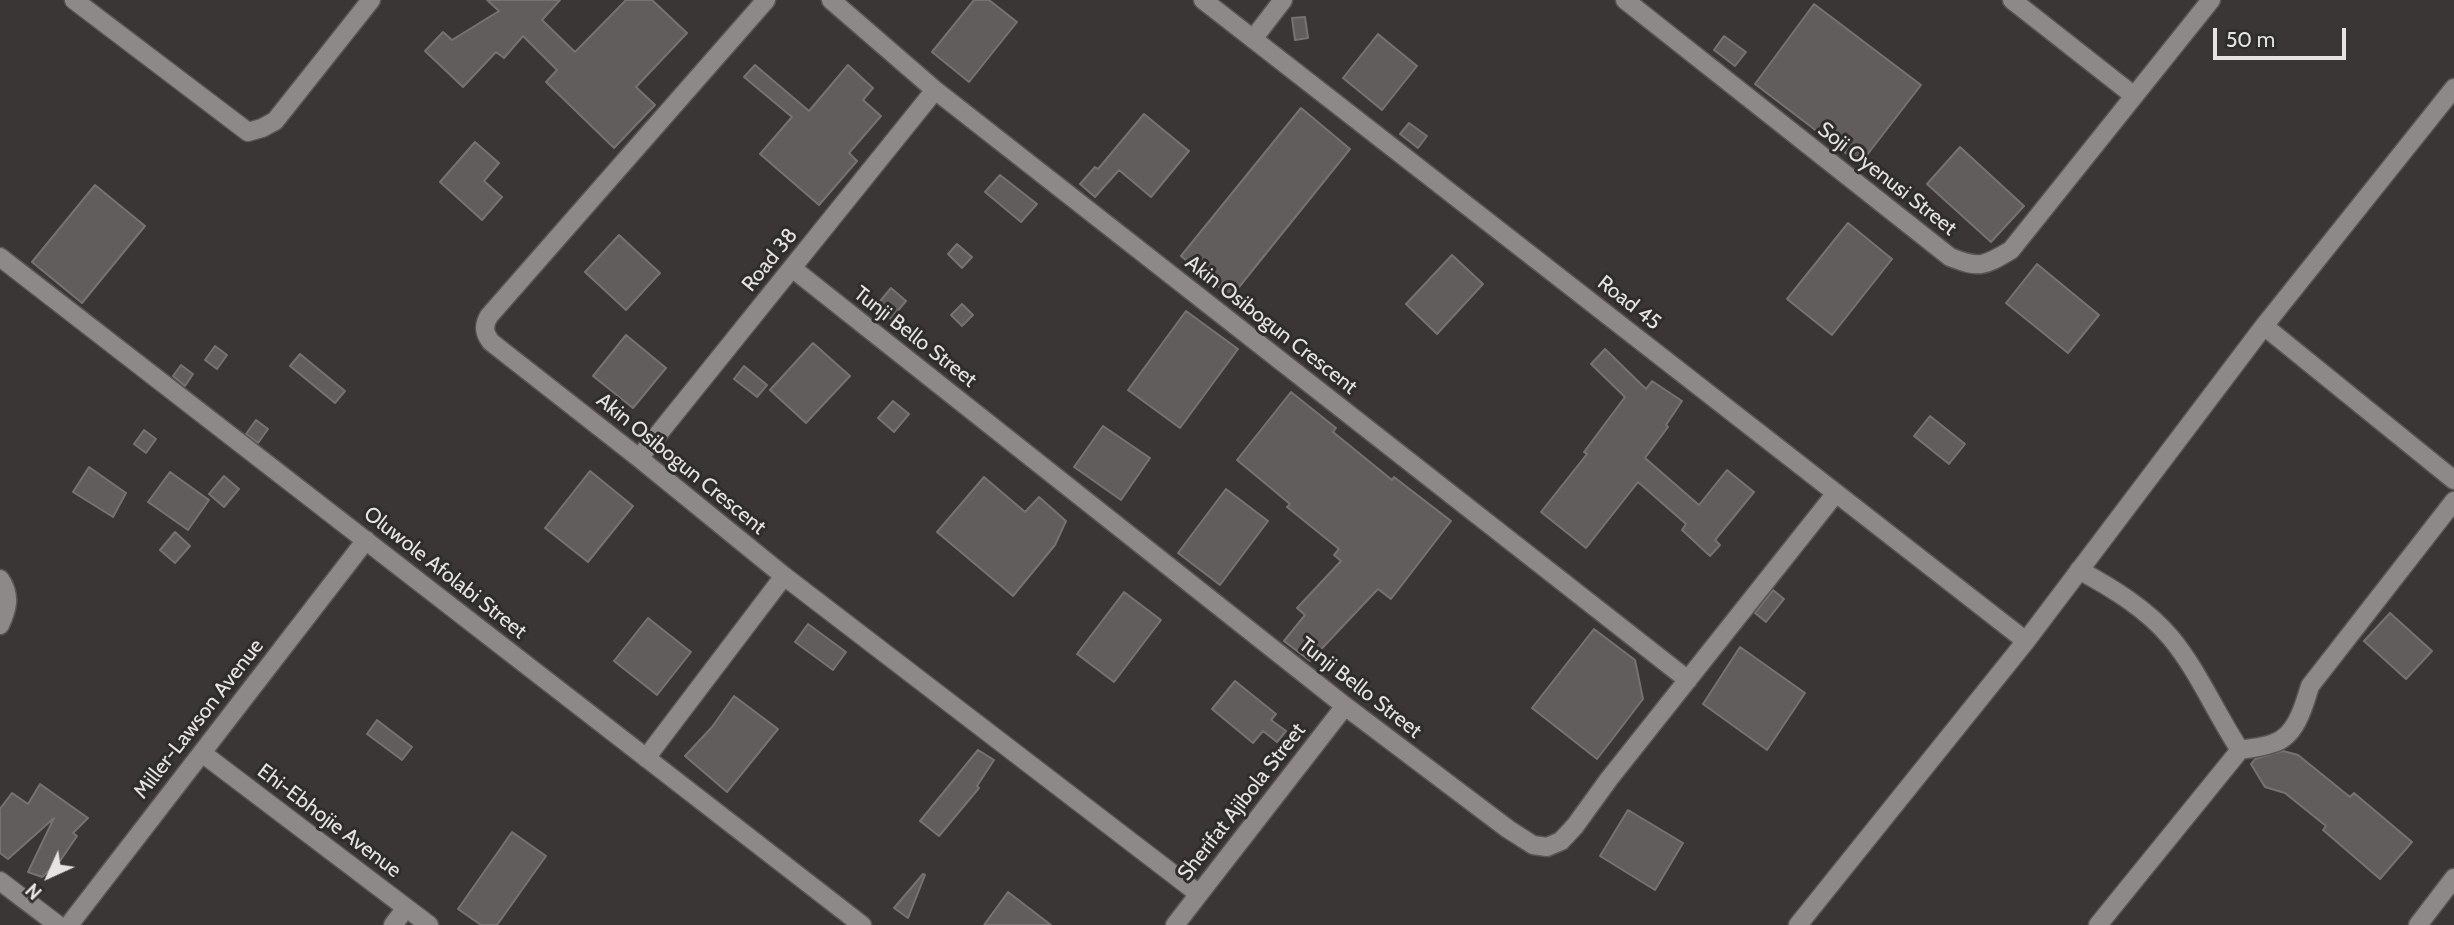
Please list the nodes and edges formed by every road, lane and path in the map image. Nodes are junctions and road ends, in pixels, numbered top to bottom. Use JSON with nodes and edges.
{"nodes":[{"id":1,"x":74,"y":0,"type":"edge"},
{"id":2,"x":371,"y":0,"type":"edge"},
{"id":3,"x":766,"y":0,"type":"edge"},
{"id":4,"x":831,"y":0,"type":"edge"},
{"id":5,"x":1203,"y":0,"type":"edge"},
{"id":6,"x":1283,"y":0,"type":"edge"},
{"id":7,"x":1625,"y":0,"type":"edge"},
{"id":8,"x":2012,"y":0,"type":"edge"},
{"id":9,"x":2211,"y":0,"type":"edge"},
{"id":10,"x":1253,"y":39,"type":"junction"},
{"id":11,"x":2454,"y":88,"type":"edge"},
{"id":12,"x":935,"y":90,"type":"junction"},
{"id":13,"x":2133,"y":95,"type":"junction"},
{"id":14,"x":0,"y":257,"type":"edge"},
{"id":15,"x":792,"y":268,"type":"junction"},
{"id":16,"x":2264,"y":326,"type":"junction"},
{"id":17,"x":639,"y":458,"type":"junction"},
{"id":18,"x":2454,"y":480,"type":"edge"},
{"id":19,"x":1836,"y":493,"type":"junction"},
{"id":20,"x":2454,"y":501,"type":"edge"},
{"id":21,"x":366,"y":540,"type":"junction"},
{"id":22,"x":2079,"y":570,"type":"junction"},
{"id":23,"x":784,"y":576,"type":"junction"},
{"id":24,"x":0,"y":579,"type":"edge"},
{"id":25,"x":0,"y":625,"type":"edge"},
{"id":26,"x":2026,"y":641,"type":"junction"},
{"id":27,"x":1688,"y":680,"type":"junction"},
{"id":28,"x":1345,"y":706,"type":"junction"},
{"id":29,"x":2240,"y":750,"type":"junction"},
{"id":30,"x":202,"y":753,"type":"junction"},
{"id":31,"x":646,"y":758,"type":"junction"},
{"id":32,"x":2454,"y":878,"type":"edge"},
{"id":33,"x":0,"y":881,"type":"edge"},
{"id":34,"x":1199,"y":894,"type":"junction"},
{"id":35,"x":406,"y":908,"type":"junction"},
{"id":36,"x":851,"y":922,"type":"edge"},
{"id":37,"x":58,"y":925,"type":"edge"},
{"id":38,"x":69,"y":925,"type":"edge"},
{"id":39,"x":393,"y":925,"type":"edge"},
{"id":40,"x":429,"y":925,"type":"edge"},
{"id":41,"x":1175,"y":925,"type":"edge"},
{"id":42,"x":1798,"y":925,"type":"edge"},
{"id":43,"x":2098,"y":925,"type":"edge"},
{"id":44,"x":2418,"y":925,"type":"edge"}],
"edges":[{"from":1,"to":2,"type":"street"},
{"from":3,"to":17,"type":"street","name":"Akin Osibogun Crescent"},
{"from":4,"to":12,"type":"street","name":"Akin Osibogun Crescent"},
{"from":5,"to":10,"type":"street","name":"Road 45"},
{"from":6,"to":10,"type":"street"},
{"from":7,"to":13,"type":"street","name":"Soji Oyenusi Street"},
{"from":8,"to":13,"type":"street"},
{"from":9,"to":13,"type":"street","name":"Soji Oyenusi Street"},
{"from":10,"to":19,"type":"street","name":"Road 45"},
{"from":11,"to":16,"type":"street"},
{"from":12,"to":15,"type":"street","name":"Road 38"},
{"from":12,"to":27,"type":"street","name":"Akin Osibogun Crescent"},
{"from":14,"to":21,"type":"street","name":"Oluwole Afolabi Street"},
{"from":15,"to":17,"type":"street","name":"Road 38"},
{"from":15,"to":28,"type":"street","name":"Tunji Bello Street"},
{"from":16,"to":18,"type":"street"},
{"from":16,"to":22,"type":"street"},
{"from":17,"to":23,"type":"street","name":"Akin Osibogun Crescent"},
{"from":19,"to":26,"type":"street","name":"Road 45"},
{"from":19,"to":27,"type":"street","name":"Tunji Bello Street"},
{"from":20,"to":29,"type":"street"},
{"from":21,"to":30,"type":"street","name":"Miller-Lawson Avenue"},
{"from":21,"to":31,"type":"street","name":"Oluwole Afolabi Street"},
{"from":22,"to":26,"type":"street"},
{"from":22,"to":29,"type":"street"},
{"from":23,"to":31,"type":"street"},
{"from":23,"to":34,"type":"street","name":"Akin Osibogun Crescent"},
{"from":24,"to":25,"type":"street"},
{"from":26,"to":42,"type":"street"},
{"from":27,"to":28,"type":"street","name":"Tunji Bello Street"},
{"from":28,"to":34,"type":"street","name":"Sherifat Ajibola Street"},
{"from":29,"to":43,"type":"street"},
{"from":30,"to":35,"type":"street","name":"Ehi-Ebhojie Avenue"},
{"from":30,"to":38,"type":"street","name":"Miller-Lawson Avenue"},
{"from":31,"to":36,"type":"street","name":"Oluwole Afolabi Street"},
{"from":32,"to":44,"type":"street"},
{"from":33,"to":37,"type":"street"},
{"from":34,"to":41,"type":"street","name":"Sherifat Ajibola Street"},
{"from":35,"to":39,"type":"street"},
{"from":35,"to":40,"type":"street","name":"Ehi-Ebhojie Avenue"}]}
